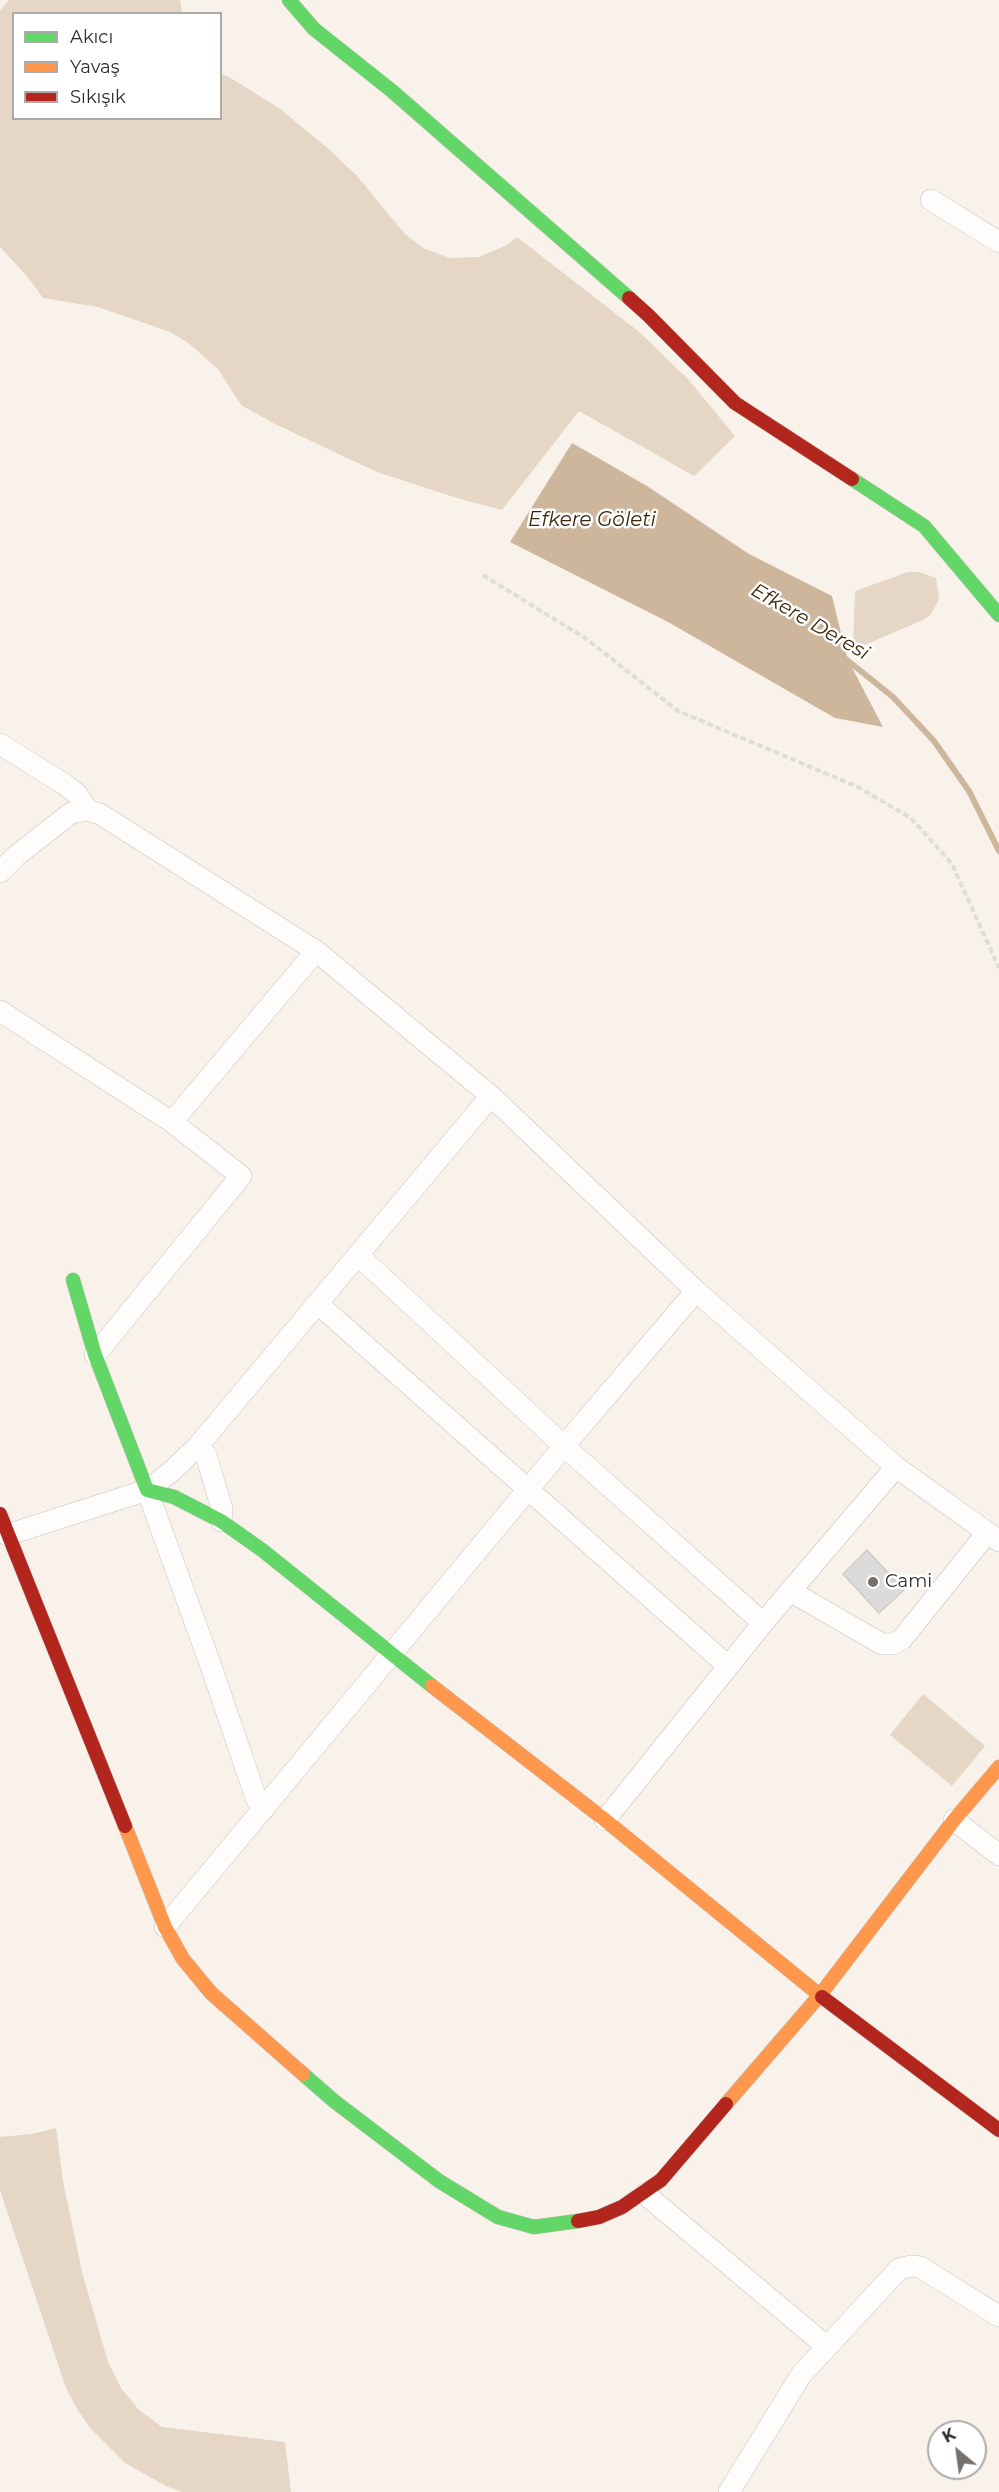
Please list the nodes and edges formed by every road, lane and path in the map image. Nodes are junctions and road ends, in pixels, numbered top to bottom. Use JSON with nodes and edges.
{"nodes":[{"id":1,"x":289,"y":0,"type":"edge"},
{"id":2,"x":931,"y":200,"type":"dead end"},
{"id":3,"x":999,"y":242,"type":"edge"},
{"id":4,"x":483,"y":575,"type":"dead end"},
{"id":5,"x":999,"y":615,"type":"edge"},
{"id":6,"x":0,"y":744,"type":"edge"},
{"id":7,"x":87,"y":810,"type":"junction"},
{"id":8,"x":0,"y":872,"type":"edge"},
{"id":9,"x":316,"y":951,"type":"junction"},
{"id":10,"x":999,"y":968,"type":"edge"},
{"id":11,"x":0,"y":1011,"type":"edge"},
{"id":12,"x":491,"y":1096,"type":"junction"},
{"id":13,"x":172,"y":1122,"type":"junction"},
{"id":14,"x":359,"y":1256,"type":"junction"},
{"id":15,"x":73,"y":1280,"type":"dead end"},
{"id":16,"x":696,"y":1291,"type":"junction"},
{"id":17,"x":317,"y":1303,"type":"junction"},
{"id":18,"x":95,"y":1355,"type":"junction"},
{"id":19,"x":198,"y":1446,"type":"junction"},
{"id":20,"x":564,"y":1446,"type":"junction"},
{"id":21,"x":896,"y":1467,"type":"junction"},
{"id":22,"x":147,"y":1490,"type":"junction"},
{"id":23,"x":527,"y":1491,"type":"junction"},
{"id":24,"x":0,"y":1514,"type":"edge"},
{"id":25,"x":221,"y":1521,"type":"junction"},
{"id":26,"x":7,"y":1536,"type":"junction"},
{"id":27,"x":993,"y":1537,"type":"edge"},
{"id":28,"x":790,"y":1591,"type":"junction"},
{"id":29,"x":763,"y":1623,"type":"junction"},
{"id":30,"x":392,"y":1655,"type":"junction"},
{"id":31,"x":728,"y":1666,"type":"junction"},
{"id":32,"x":999,"y":1767,"type":"edge"},
{"id":33,"x":263,"y":1810,"type":"junction"},
{"id":34,"x":605,"y":1820,"type":"junction"},
{"id":35,"x":954,"y":1820,"type":"junction"},
{"id":36,"x":999,"y":1855,"type":"edge"},
{"id":37,"x":165,"y":1927,"type":"junction"},
{"id":38,"x":820,"y":1995,"type":"junction"},
{"id":39,"x":999,"y":2130,"type":"edge"},
{"id":40,"x":645,"y":2194,"type":"junction"},
{"id":41,"x":999,"y":2316,"type":"edge"},
{"id":42,"x":826,"y":2346,"type":"junction"},
{"id":43,"x":729,"y":2492,"type":"edge"}],
"edges":[{"from":1,"to":5,"type":"street"},
{"from":2,"to":3,"type":"street"},
{"from":4,"to":10,"type":"path"},
{"from":6,"to":7,"type":"street"},
{"from":7,"to":8,"type":"street"},
{"from":7,"to":9,"type":"street"},
{"from":9,"to":12,"type":"street"},
{"from":9,"to":13,"type":"street"},
{"from":11,"to":13,"type":"street"},
{"from":12,"to":14,"type":"street"},
{"from":12,"to":16,"type":"street"},
{"from":13,"to":18,"type":"street"},
{"from":14,"to":17,"type":"street"},
{"from":14,"to":20,"type":"street"},
{"from":15,"to":18,"type":"street"},
{"from":16,"to":20,"type":"street"},
{"from":16,"to":21,"type":"street"},
{"from":17,"to":19,"type":"street"},
{"from":17,"to":23,"type":"street"},
{"from":18,"to":22,"type":"street"},
{"from":19,"to":22,"type":"street"},
{"from":19,"to":25,"type":"street"},
{"from":20,"to":23,"type":"street"},
{"from":20,"to":29,"type":"street"},
{"from":21,"to":27,"type":"street"},
{"from":21,"to":28,"type":"street"},
{"from":22,"to":25,"type":"street"},
{"from":22,"to":26,"type":"street"},
{"from":22,"to":33,"type":"street"},
{"from":23,"to":30,"type":"street"},
{"from":23,"to":31,"type":"street"},
{"from":24,"to":26,"type":"street"},
{"from":25,"to":30,"type":"street"},
{"from":26,"to":37,"type":"street"},
{"from":27,"to":28,"type":"street"},
{"from":28,"to":29,"type":"street"},
{"from":29,"to":31,"type":"street"},
{"from":30,"to":33,"type":"street"},
{"from":30,"to":34,"type":"street"},
{"from":31,"to":34,"type":"street"},
{"from":32,"to":35,"type":"street"},
{"from":33,"to":37,"type":"street"},
{"from":34,"to":38,"type":"street"},
{"from":35,"to":36,"type":"street"},
{"from":35,"to":38,"type":"street"},
{"from":37,"to":40,"type":"street"},
{"from":38,"to":39,"type":"street"},
{"from":38,"to":40,"type":"street"},
{"from":40,"to":42,"type":"street"},
{"from":41,"to":42,"type":"street"},
{"from":42,"to":43,"type":"street"}]}
